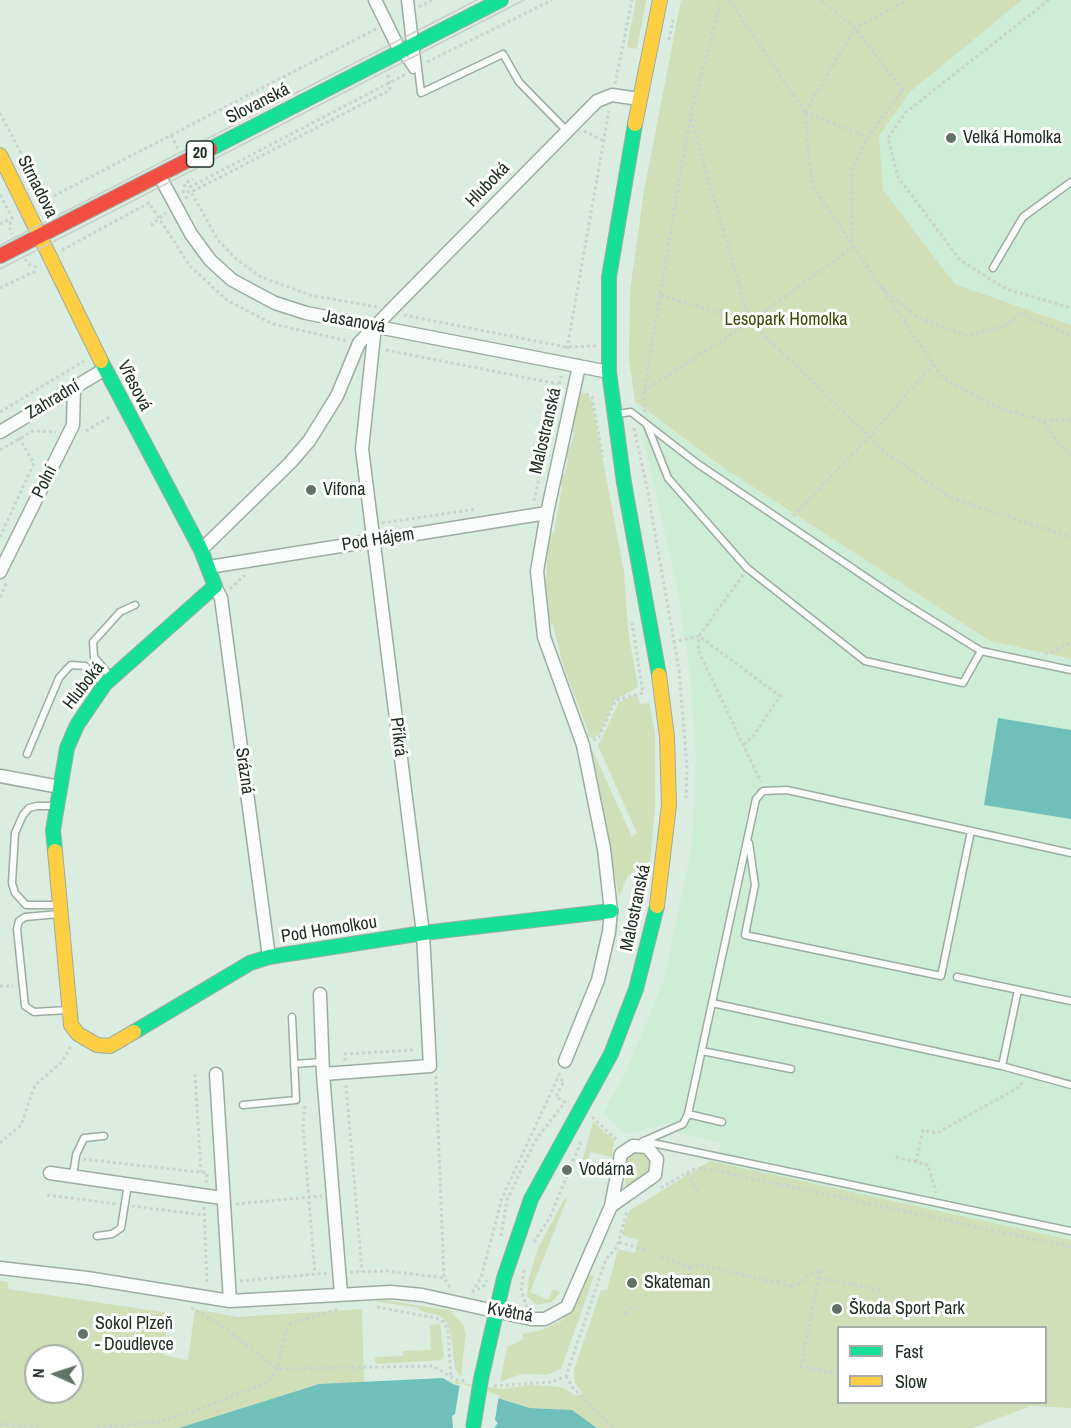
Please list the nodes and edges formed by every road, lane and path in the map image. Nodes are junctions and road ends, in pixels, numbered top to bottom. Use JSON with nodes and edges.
{"nodes":[{"id":1,"x":375,"y":0,"type":"edge"},
{"id":2,"x":405,"y":0,"type":"edge"},
{"id":3,"x":410,"y":0,"type":"edge"},
{"id":4,"x":432,"y":0,"type":"edge"},
{"id":5,"x":501,"y":0,"type":"edge"},
{"id":6,"x":552,"y":0,"type":"edge"},
{"id":7,"x":632,"y":0,"type":"edge"},
{"id":8,"x":721,"y":0,"type":"edge"},
{"id":9,"x":729,"y":0,"type":"edge"},
{"id":10,"x":821,"y":0,"type":"edge"},
{"id":11,"x":907,"y":0,"type":"edge"},
{"id":12,"x":1049,"y":0,"type":"edge"},
{"id":13,"x":902,"y":1,"type":"edge"},
{"id":14,"x":659,"y":3,"type":"edge"},
{"id":15,"x":411,"y":11,"type":"dead end"},
{"id":16,"x":387,"y":23,"type":"junction"},
{"id":17,"x":855,"y":28,"type":"junction"},
{"id":18,"x":671,"y":32,"type":"dead end"},
{"id":19,"x":669,"y":42,"type":"dead end"},
{"id":20,"x":400,"y":51,"type":"junction"},
{"id":21,"x":413,"y":70,"type":"junction"},
{"id":22,"x":639,"y":99,"type":"junction"},
{"id":23,"x":611,"y":102,"type":"junction"},
{"id":24,"x":805,"y":112,"type":"junction"},
{"id":25,"x":0,"y":113,"type":"edge"},
{"id":26,"x":601,"y":116,"type":"dead end"},
{"id":27,"x":690,"y":117,"type":"junction"},
{"id":28,"x":592,"y":124,"type":"dead end"},
{"id":29,"x":567,"y":131,"type":"junction"},
{"id":30,"x":868,"y":137,"type":"junction"},
{"id":31,"x":604,"y":141,"type":"junction"},
{"id":32,"x":0,"y":155,"type":"edge"},
{"id":33,"x":159,"y":176,"type":"junction"},
{"id":34,"x":1071,"y":182,"type":"edge"},
{"id":35,"x":46,"y":200,"type":"junction"},
{"id":36,"x":29,"y":212,"type":"junction"},
{"id":37,"x":0,"y":224,"type":"edge"},
{"id":38,"x":60,"y":226,"type":"junction"},
{"id":39,"x":41,"y":236,"type":"junction"},
{"id":40,"x":70,"y":246,"type":"junction"},
{"id":41,"x":852,"y":248,"type":"junction"},
{"id":42,"x":0,"y":256,"type":"edge"},
{"id":43,"x":49,"y":257,"type":"junction"},
{"id":44,"x":993,"y":268,"type":"dead end"},
{"id":45,"x":37,"y":269,"type":"junction"},
{"id":46,"x":42,"y":279,"type":"dead end"},
{"id":47,"x":878,"y":285,"type":"junction"},
{"id":48,"x":0,"y":288,"type":"edge"},
{"id":49,"x":661,"y":295,"type":"junction"},
{"id":50,"x":394,"y":307,"type":"junction"},
{"id":51,"x":1071,"y":308,"type":"edge"},
{"id":52,"x":750,"y":322,"type":"junction"},
{"id":53,"x":375,"y":326,"type":"junction"},
{"id":54,"x":1071,"y":336,"type":"edge"},
{"id":55,"x":359,"y":343,"type":"junction"},
{"id":56,"x":373,"y":346,"type":"junction"},
{"id":57,"x":589,"y":346,"type":"dead end"},
{"id":58,"x":566,"y":347,"type":"junction"},
{"id":59,"x":387,"y":349,"type":"junction"},
{"id":60,"x":79,"y":351,"type":"dead end"},
{"id":61,"x":381,"y":358,"type":"dead end"},
{"id":62,"x":933,"y":364,"type":"junction"},
{"id":63,"x":579,"y":366,"type":"junction"},
{"id":64,"x":105,"y":369,"type":"junction"},
{"id":65,"x":609,"y":372,"type":"junction"},
{"id":66,"x":74,"y":387,"type":"junction"},
{"id":67,"x":644,"y":391,"type":"junction"},
{"id":68,"x":585,"y":393,"type":"dead end"},
{"id":69,"x":592,"y":397,"type":"dead end"},
{"id":70,"x":2,"y":411,"type":"edge"},
{"id":71,"x":631,"y":412,"type":"junction"},
{"id":72,"x":613,"y":414,"type":"junction"},
{"id":73,"x":1071,"y":420,"type":"edge"},
{"id":74,"x":1044,"y":421,"type":"junction"},
{"id":75,"x":646,"y":423,"type":"junction"},
{"id":76,"x":12,"y":425,"type":"junction"},
{"id":77,"x":0,"y":432,"type":"edge"},
{"id":78,"x":69,"y":433,"type":"junction"},
{"id":79,"x":869,"y":437,"type":"junction"},
{"id":80,"x":20,"y":439,"type":"junction"},
{"id":81,"x":0,"y":450,"type":"edge"},
{"id":82,"x":1071,"y":454,"type":"edge"},
{"id":83,"x":523,"y":502,"type":"dead end"},
{"id":84,"x":479,"y":509,"type":"dead end"},
{"id":85,"x":547,"y":513,"type":"junction"},
{"id":86,"x":785,"y":523,"type":"junction"},
{"id":87,"x":379,"y":524,"type":"dead end"},
{"id":88,"x":0,"y":537,"type":"edge"},
{"id":89,"x":1071,"y":537,"type":"edge"},
{"id":90,"x":373,"y":541,"type":"junction"},
{"id":91,"x":201,"y":550,"type":"junction"},
{"id":92,"x":209,"y":567,"type":"junction"},
{"id":93,"x":747,"y":568,"type":"junction"},
{"id":94,"x":0,"y":572,"type":"edge"},
{"id":95,"x":215,"y":586,"type":"junction"},
{"id":96,"x":135,"y":605,"type":"dead end"},
{"id":97,"x":699,"y":636,"type":"junction"},
{"id":98,"x":673,"y":642,"type":"junction"},
{"id":99,"x":1071,"y":643,"type":"edge"},
{"id":100,"x":981,"y":651,"type":"junction"},
{"id":101,"x":1034,"y":662,"type":"junction"},
{"id":102,"x":1071,"y":670,"type":"edge"},
{"id":103,"x":108,"y":681,"type":"junction"},
{"id":104,"x":643,"y":693,"type":"dead end"},
{"id":105,"x":744,"y":744,"type":"junction"},
{"id":106,"x":583,"y":745,"type":"junction"},
{"id":107,"x":27,"y":754,"type":"dead end"},
{"id":108,"x":0,"y":776,"type":"edge"},
{"id":109,"x":60,"y":787,"type":"junction"},
{"id":110,"x":765,"y":789,"type":"junction"},
{"id":111,"x":56,"y":806,"type":"junction"},
{"id":112,"x":685,"y":809,"type":"dead end"},
{"id":113,"x":971,"y":831,"type":"junction"},
{"id":114,"x":748,"y":837,"type":"junction"},
{"id":115,"x":1071,"y":853,"type":"edge"},
{"id":116,"x":59,"y":910,"type":"junction"},
{"id":117,"x":610,"y":911,"type":"junction"},
{"id":118,"x":423,"y":933,"type":"junction"},
{"id":119,"x":269,"y":957,"type":"junction"},
{"id":120,"x":957,"y":977,"type":"dead end"},
{"id":121,"x":0,"y":986,"type":"edge"},
{"id":122,"x":13,"y":986,"type":"dead end"},
{"id":123,"x":1018,"y":990,"type":"junction"},
{"id":124,"x":320,"y":994,"type":"dead end"},
{"id":125,"x":1071,"y":1001,"type":"edge"},
{"id":126,"x":712,"y":1003,"type":"junction"},
{"id":127,"x":68,"y":1010,"type":"junction"},
{"id":128,"x":292,"y":1017,"type":"dead end"},
{"id":129,"x":78,"y":1034,"type":"junction"},
{"id":130,"x":429,"y":1050,"type":"junction"},
{"id":131,"x":702,"y":1051,"type":"junction"},
{"id":132,"x":565,"y":1061,"type":"joint"},
{"id":133,"x":294,"y":1064,"type":"junction"},
{"id":134,"x":1002,"y":1066,"type":"junction"},
{"id":135,"x":433,"y":1067,"type":"junction"},
{"id":136,"x":323,"y":1068,"type":"junction"},
{"id":137,"x":791,"y":1069,"type":"dead end"},
{"id":138,"x":346,"y":1072,"type":"junction"},
{"id":139,"x":1024,"y":1072,"type":"junction"},
{"id":140,"x":195,"y":1074,"type":"dead end"},
{"id":141,"x":216,"y":1074,"type":"dead end"},
{"id":142,"x":557,"y":1078,"type":"junction"},
{"id":143,"x":1071,"y":1085,"type":"edge"},
{"id":144,"x":347,"y":1096,"type":"junction"},
{"id":145,"x":325,"y":1098,"type":"junction"},
{"id":146,"x":563,"y":1101,"type":"dead end"},
{"id":147,"x":243,"y":1105,"type":"dead end"},
{"id":148,"x":688,"y":1114,"type":"junction"},
{"id":149,"x":722,"y":1122,"type":"dead end"},
{"id":150,"x":587,"y":1124,"type":"dead end"},
{"id":151,"x":584,"y":1133,"type":"dead end"},
{"id":152,"x":104,"y":1136,"type":"dead end"},
{"id":153,"x":0,"y":1143,"type":"edge"},
{"id":154,"x":634,"y":1145,"type":"junction"},
{"id":155,"x":896,"y":1157,"type":"dead end"},
{"id":156,"x":76,"y":1158,"type":"junction"},
{"id":157,"x":916,"y":1162,"type":"junction"},
{"id":158,"x":201,"y":1172,"type":"junction"},
{"id":159,"x":50,"y":1173,"type":"dead end"},
{"id":160,"x":687,"y":1173,"type":"junction"},
{"id":161,"x":73,"y":1176,"type":"junction"},
{"id":162,"x":128,"y":1184,"type":"junction"},
{"id":163,"x":657,"y":1191,"type":"dead end"},
{"id":164,"x":205,"y":1195,"type":"junction"},
{"id":165,"x":333,"y":1195,"type":"junction"},
{"id":166,"x":700,"y":1195,"type":"dead end"},
{"id":167,"x":309,"y":1197,"type":"junction"},
{"id":168,"x":222,"y":1201,"type":"junction"},
{"id":169,"x":939,"y":1204,"type":"junction"},
{"id":170,"x":611,"y":1206,"type":"junction"},
{"id":171,"x":628,"y":1208,"type":"dead end"},
{"id":172,"x":1071,"y":1231,"type":"edge"},
{"id":173,"x":97,"y":1236,"type":"dead end"},
{"id":174,"x":619,"y":1242,"type":"junction"},
{"id":175,"x":532,"y":1244,"type":"dead end"},
{"id":176,"x":1071,"y":1247,"type":"edge"},
{"id":177,"x":649,"y":1251,"type":"dead end"},
{"id":178,"x":661,"y":1256,"type":"dead end"},
{"id":179,"x":525,"y":1267,"type":"dead end"},
{"id":180,"x":689,"y":1267,"type":"junction"},
{"id":181,"x":0,"y":1268,"type":"edge"},
{"id":182,"x":362,"y":1272,"type":"dead end"},
{"id":183,"x":315,"y":1274,"type":"dead end"},
{"id":184,"x":779,"y":1276,"type":"dead end"},
{"id":185,"x":691,"y":1278,"type":"dead end"},
{"id":186,"x":818,"y":1278,"type":"junction"},
{"id":187,"x":207,"y":1283,"type":"dead end"},
{"id":188,"x":778,"y":1283,"type":"junction"},
{"id":189,"x":884,"y":1291,"type":"dead end"},
{"id":190,"x":472,"y":1292,"type":"junction"},
{"id":191,"x":366,"y":1293,"type":"junction"},
{"id":192,"x":341,"y":1294,"type":"junction"},
{"id":193,"x":187,"y":1296,"type":"junction"},
{"id":194,"x":230,"y":1301,"type":"junction"},
{"id":195,"x":468,"y":1305,"type":"junction"},
{"id":196,"x":344,"y":1308,"type":"dead end"},
{"id":197,"x":635,"y":1309,"type":"dead end"},
{"id":198,"x":495,"y":1311,"type":"junction"},
{"id":199,"x":625,"y":1314,"type":"dead end"},
{"id":200,"x":524,"y":1317,"type":"junction"},
{"id":201,"x":278,"y":1369,"type":"junction"},
{"id":202,"x":837,"y":1374,"type":"edge"},
{"id":203,"x":566,"y":1376,"type":"junction"},
{"id":204,"x":452,"y":1378,"type":"junction"},
{"id":205,"x":480,"y":1382,"type":"junction"},
{"id":206,"x":0,"y":1424,"type":"edge"},
{"id":207,"x":42,"y":1428,"type":"edge"},
{"id":208,"x":97,"y":1428,"type":"edge"},
{"id":209,"x":473,"y":1428,"type":"edge"},
{"id":210,"x":615,"y":1428,"type":"edge"}],
"edges":[{"from":1,"to":16,"type":"street"},
{"from":2,"to":21,"type":"lane"},
{"from":3,"to":29,"type":"lane"},
{"from":4,"to":15,"type":"path"},
{"from":5,"to":20,"type":"main road","name":"Slovanská","number":"20"},
{"from":6,"to":21,"type":"path"},
{"from":7,"to":23,"type":"path"},
{"from":8,"to":27,"type":"path"},
{"from":9,"to":24,"type":"path"},
{"from":10,"to":17,"type":"path"},
{"from":11,"to":13,"type":"path"},
{"from":12,"to":51,"type":"path"},
{"from":13,"to":17,"type":"path"},
{"from":14,"to":22,"type":"main road","name":"Malostranská"},
{"from":16,"to":20,"type":"street"},
{"from":16,"to":35,"type":"path"},
{"from":17,"to":24,"type":"path"},
{"from":17,"to":30,"type":"path"},
{"from":18,"to":19,"type":"path"},
{"from":20,"to":21,"type":"lane"},
{"from":20,"to":33,"type":"main road","name":"Slovanská","number":"20"},
{"from":21,"to":50,"type":"path"},
{"from":22,"to":23,"type":"street"},
{"from":22,"to":65,"type":"main road","name":"Malostranská"},
{"from":23,"to":26,"type":"path"},
{"from":23,"to":29,"type":"street","name":"Hluboká"},
{"from":23,"to":31,"type":"path"},
{"from":24,"to":30,"type":"path"},
{"from":24,"to":41,"type":"path"},
{"from":25,"to":35,"type":"path"},
{"from":27,"to":49,"type":"path"},
{"from":27,"to":52,"type":"path"},
{"from":28,"to":31,"type":"path"},
{"from":29,"to":50,"type":"street","name":"Hluboká"},
{"from":30,"to":41,"type":"path"},
{"from":31,"to":58,"type":"path"},
{"from":32,"to":36,"type":"main road","name":"Strnadova"},
{"from":33,"to":38,"type":"main road","name":"Slovanská","number":"20"},
{"from":33,"to":53,"type":"street","name":"Jasanová"},
{"from":34,"to":44,"type":"lane"},
{"from":35,"to":36,"type":"path"},
{"from":35,"to":38,"type":"path"},
{"from":36,"to":37,"type":"path"},
{"from":36,"to":39,"type":"main road","name":"Strnadova"},
{"from":38,"to":39,"type":"main road","name":"Slovanská","number":"20"},
{"from":38,"to":40,"type":"path"},
{"from":39,"to":42,"type":"main road","name":"Slovanská","number":"20"},
{"from":39,"to":43,"type":"main road","name":"Vřesová"},
{"from":40,"to":43,"type":"path"},
{"from":40,"to":55,"type":"path"},
{"from":41,"to":47,"type":"path"},
{"from":41,"to":52,"type":"path"},
{"from":43,"to":45,"type":"path"},
{"from":43,"to":64,"type":"main road","name":"Vřesová"},
{"from":45,"to":46,"type":"path"},
{"from":45,"to":48,"type":"path"},
{"from":47,"to":54,"type":"path"},
{"from":47,"to":62,"type":"path"},
{"from":49,"to":52,"type":"path"},
{"from":49,"to":67,"type":"path"},
{"from":50,"to":53,"type":"street","name":"Hluboká"},
{"from":50,"to":58,"type":"path"},
{"from":52,"to":67,"type":"path"},
{"from":52,"to":79,"type":"path"},
{"from":53,"to":55,"type":"street","name":"Hluboká"},
{"from":53,"to":56,"type":"street"},
{"from":53,"to":63,"type":"street","name":"Jasanová"},
{"from":55,"to":91,"type":"street","name":"Hluboká"},
{"from":56,"to":59,"type":"path"},
{"from":56,"to":90,"type":"street"},
{"from":57,"to":58,"type":"path"},
{"from":58,"to":63,"type":"path"},
{"from":59,"to":61,"type":"path"},
{"from":59,"to":83,"type":"path"},
{"from":60,"to":70,"type":"path"},
{"from":62,"to":74,"type":"path"},
{"from":62,"to":79,"type":"path"},
{"from":63,"to":65,"type":"street","name":"Jasanová"},
{"from":63,"to":85,"type":"street","name":"Malostranská"},
{"from":64,"to":66,"type":"street","name":"Zahradní"},
{"from":64,"to":91,"type":"main road","name":"Vřesová"},
{"from":65,"to":72,"type":"main road","name":"Malostranská"},
{"from":66,"to":76,"type":"street","name":"Zahradní"},
{"from":66,"to":78,"type":"street","name":"Polní"},
{"from":67,"to":75,"type":"path"},
{"from":68,"to":69,"type":"path"},
{"from":70,"to":76,"type":"path"},
{"from":71,"to":72,"type":"lane"},
{"from":71,"to":75,"type":"lane"},
{"from":71,"to":98,"type":"path"},
{"from":72,"to":198,"type":"main road","name":"Malostranská"},
{"from":73,"to":74,"type":"path"},
{"from":74,"to":82,"type":"path"},
{"from":75,"to":86,"type":"lane"},
{"from":75,"to":93,"type":"lane"},
{"from":76,"to":77,"type":"street","name":"Zahradní"},
{"from":76,"to":80,"type":"path"},
{"from":78,"to":80,"type":"path"},
{"from":78,"to":94,"type":"street","name":"Polní"},
{"from":79,"to":86,"type":"path"},
{"from":79,"to":89,"type":"path"},
{"from":80,"to":81,"type":"path"},
{"from":80,"to":88,"type":"path"},
{"from":84,"to":87,"type":"path"},
{"from":85,"to":90,"type":"street","name":"Pod Hájem"},
{"from":85,"to":106,"type":"street","name":"Malostranská"},
{"from":86,"to":100,"type":"lane"},
{"from":90,"to":92,"type":"street","name":"Pod Hájem"},
{"from":90,"to":118,"type":"street","name":"Příkrá"},
{"from":91,"to":92,"type":"main road"},
{"from":92,"to":95,"type":"main road"},
{"from":93,"to":97,"type":"path"},
{"from":93,"to":100,"type":"lane"},
{"from":95,"to":103,"type":"main road","name":"Hluboká"},
{"from":95,"to":119,"type":"street","name":"Srázná"},
{"from":96,"to":103,"type":"lane"},
{"from":97,"to":98,"type":"path"},
{"from":97,"to":105,"type":"path"},
{"from":97,"to":105,"type":"path"},
{"from":98,"to":112,"type":"path"},
{"from":99,"to":101,"type":"path"},
{"from":100,"to":101,"type":"lane"},
{"from":101,"to":102,"type":"lane"},
{"from":103,"to":107,"type":"lane"},
{"from":103,"to":109,"type":"main road","name":"Hluboká"},
{"from":104,"to":106,"type":"path"},
{"from":105,"to":110,"type":"path"},
{"from":106,"to":117,"type":"street","name":"Malostranská"},
{"from":108,"to":109,"type":"street"},
{"from":109,"to":111,"type":"main road","name":"Hluboká"},
{"from":110,"to":113,"type":"lane"},
{"from":110,"to":114,"type":"lane"},
{"from":111,"to":116,"type":"main road","name":"Hluboká"},
{"from":111,"to":116,"type":"lane"},
{"from":113,"to":114,"type":"lane"},
{"from":113,"to":115,"type":"lane"},
{"from":114,"to":126,"type":"lane"},
{"from":116,"to":127,"type":"main road","name":"Hluboká"},
{"from":116,"to":127,"type":"lane"},
{"from":117,"to":118,"type":"main road","name":"Pod Homolkou"},
{"from":117,"to":132,"type":"street","name":"Malostranská"},
{"from":118,"to":119,"type":"main road","name":"Pod Homolkou"},
{"from":118,"to":130,"type":"street"},
{"from":119,"to":129,"type":"main road","name":"Pod Homolkou"},
{"from":120,"to":123,"type":"lane"},
{"from":121,"to":122,"type":"path"},
{"from":123,"to":125,"type":"lane"},
{"from":123,"to":134,"type":"lane"},
{"from":124,"to":136,"type":"street"},
{"from":126,"to":131,"type":"lane"},
{"from":126,"to":134,"type":"lane"},
{"from":127,"to":129,"type":"main road","name":"Hluboká"},
{"from":128,"to":133,"type":"lane"},
{"from":129,"to":153,"type":"path"},
{"from":130,"to":135,"type":"street"},
{"from":130,"to":138,"type":"path"},
{"from":131,"to":137,"type":"lane"},
{"from":131,"to":148,"type":"lane"},
{"from":132,"to":142,"type":"path"},
{"from":133,"to":136,"type":"lane"},
{"from":133,"to":147,"type":"lane"},
{"from":134,"to":139,"type":"lane"},
{"from":135,"to":138,"type":"street"},
{"from":135,"to":190,"type":"path"},
{"from":136,"to":138,"type":"street"},
{"from":136,"to":145,"type":"street"},
{"from":138,"to":144,"type":"path"},
{"from":139,"to":143,"type":"lane"},
{"from":139,"to":157,"type":"path"},
{"from":140,"to":158,"type":"path"},
{"from":141,"to":168,"type":"street"},
{"from":142,"to":146,"type":"path"},
{"from":142,"to":190,"type":"path"},
{"from":144,"to":145,"type":"path"},
{"from":144,"to":182,"type":"path"},
{"from":145,"to":165,"type":"street"},
{"from":145,"to":167,"type":"path"},
{"from":148,"to":149,"type":"lane"},
{"from":148,"to":154,"type":"lane"},
{"from":150,"to":154,"type":"path"},
{"from":151,"to":175,"type":"path"},
{"from":152,"to":156,"type":"lane"},
{"from":154,"to":169,"type":"lane"},
{"from":154,"to":170,"type":"street","name":"Květná"},
{"from":154,"to":170,"type":"street"},
{"from":155,"to":157,"type":"path"},
{"from":156,"to":158,"type":"path"},
{"from":156,"to":161,"type":"lane"},
{"from":157,"to":169,"type":"path"},
{"from":158,"to":164,"type":"path"},
{"from":159,"to":161,"type":"street"},
{"from":160,"to":163,"type":"path"},
{"from":160,"to":166,"type":"path"},
{"from":160,"to":176,"type":"path"},
{"from":161,"to":162,"type":"street"},
{"from":162,"to":164,"type":"street"},
{"from":162,"to":173,"type":"lane"},
{"from":164,"to":168,"type":"street"},
{"from":164,"to":187,"type":"path"},
{"from":165,"to":167,"type":"path"},
{"from":165,"to":192,"type":"street"},
{"from":167,"to":168,"type":"path"},
{"from":167,"to":183,"type":"path"},
{"from":168,"to":194,"type":"street"},
{"from":169,"to":172,"type":"lane"},
{"from":170,"to":200,"type":"street","name":"Květná"},
{"from":171,"to":174,"type":"path"},
{"from":174,"to":177,"type":"path"},
{"from":174,"to":203,"type":"path"},
{"from":178,"to":180,"type":"path"},
{"from":179,"to":200,"type":"path"},
{"from":180,"to":185,"type":"path"},
{"from":180,"to":188,"type":"path"},
{"from":181,"to":193,"type":"street","name":"Květná"},
{"from":184,"to":188,"type":"path"},
{"from":186,"to":188,"type":"path"},
{"from":186,"to":189,"type":"path"},
{"from":186,"to":202,"type":"path"},
{"from":190,"to":195,"type":"path"},
{"from":191,"to":192,"type":"street","name":"Květná"},
{"from":191,"to":195,"type":"street","name":"Květná"},
{"from":191,"to":204,"type":"path"},
{"from":192,"to":194,"type":"street","name":"Květná"},
{"from":193,"to":194,"type":"street","name":"Květná"},
{"from":193,"to":201,"type":"path"},
{"from":195,"to":198,"type":"street","name":"Květná"},
{"from":196,"to":201,"type":"path"},
{"from":197,"to":199,"type":"path"},
{"from":198,"to":200,"type":"street","name":"Květná"},
{"from":198,"to":205,"type":"main road","name":"Malostranská"},
{"from":201,"to":204,"type":"path"},
{"from":201,"to":208,"type":"path"},
{"from":203,"to":205,"type":"path"},
{"from":203,"to":210,"type":"path"},
{"from":204,"to":205,"type":"path"},
{"from":205,"to":209,"type":"main road","name":"Malostranská","bridge":true},
{"from":206,"to":207,"type":"path"}]}
